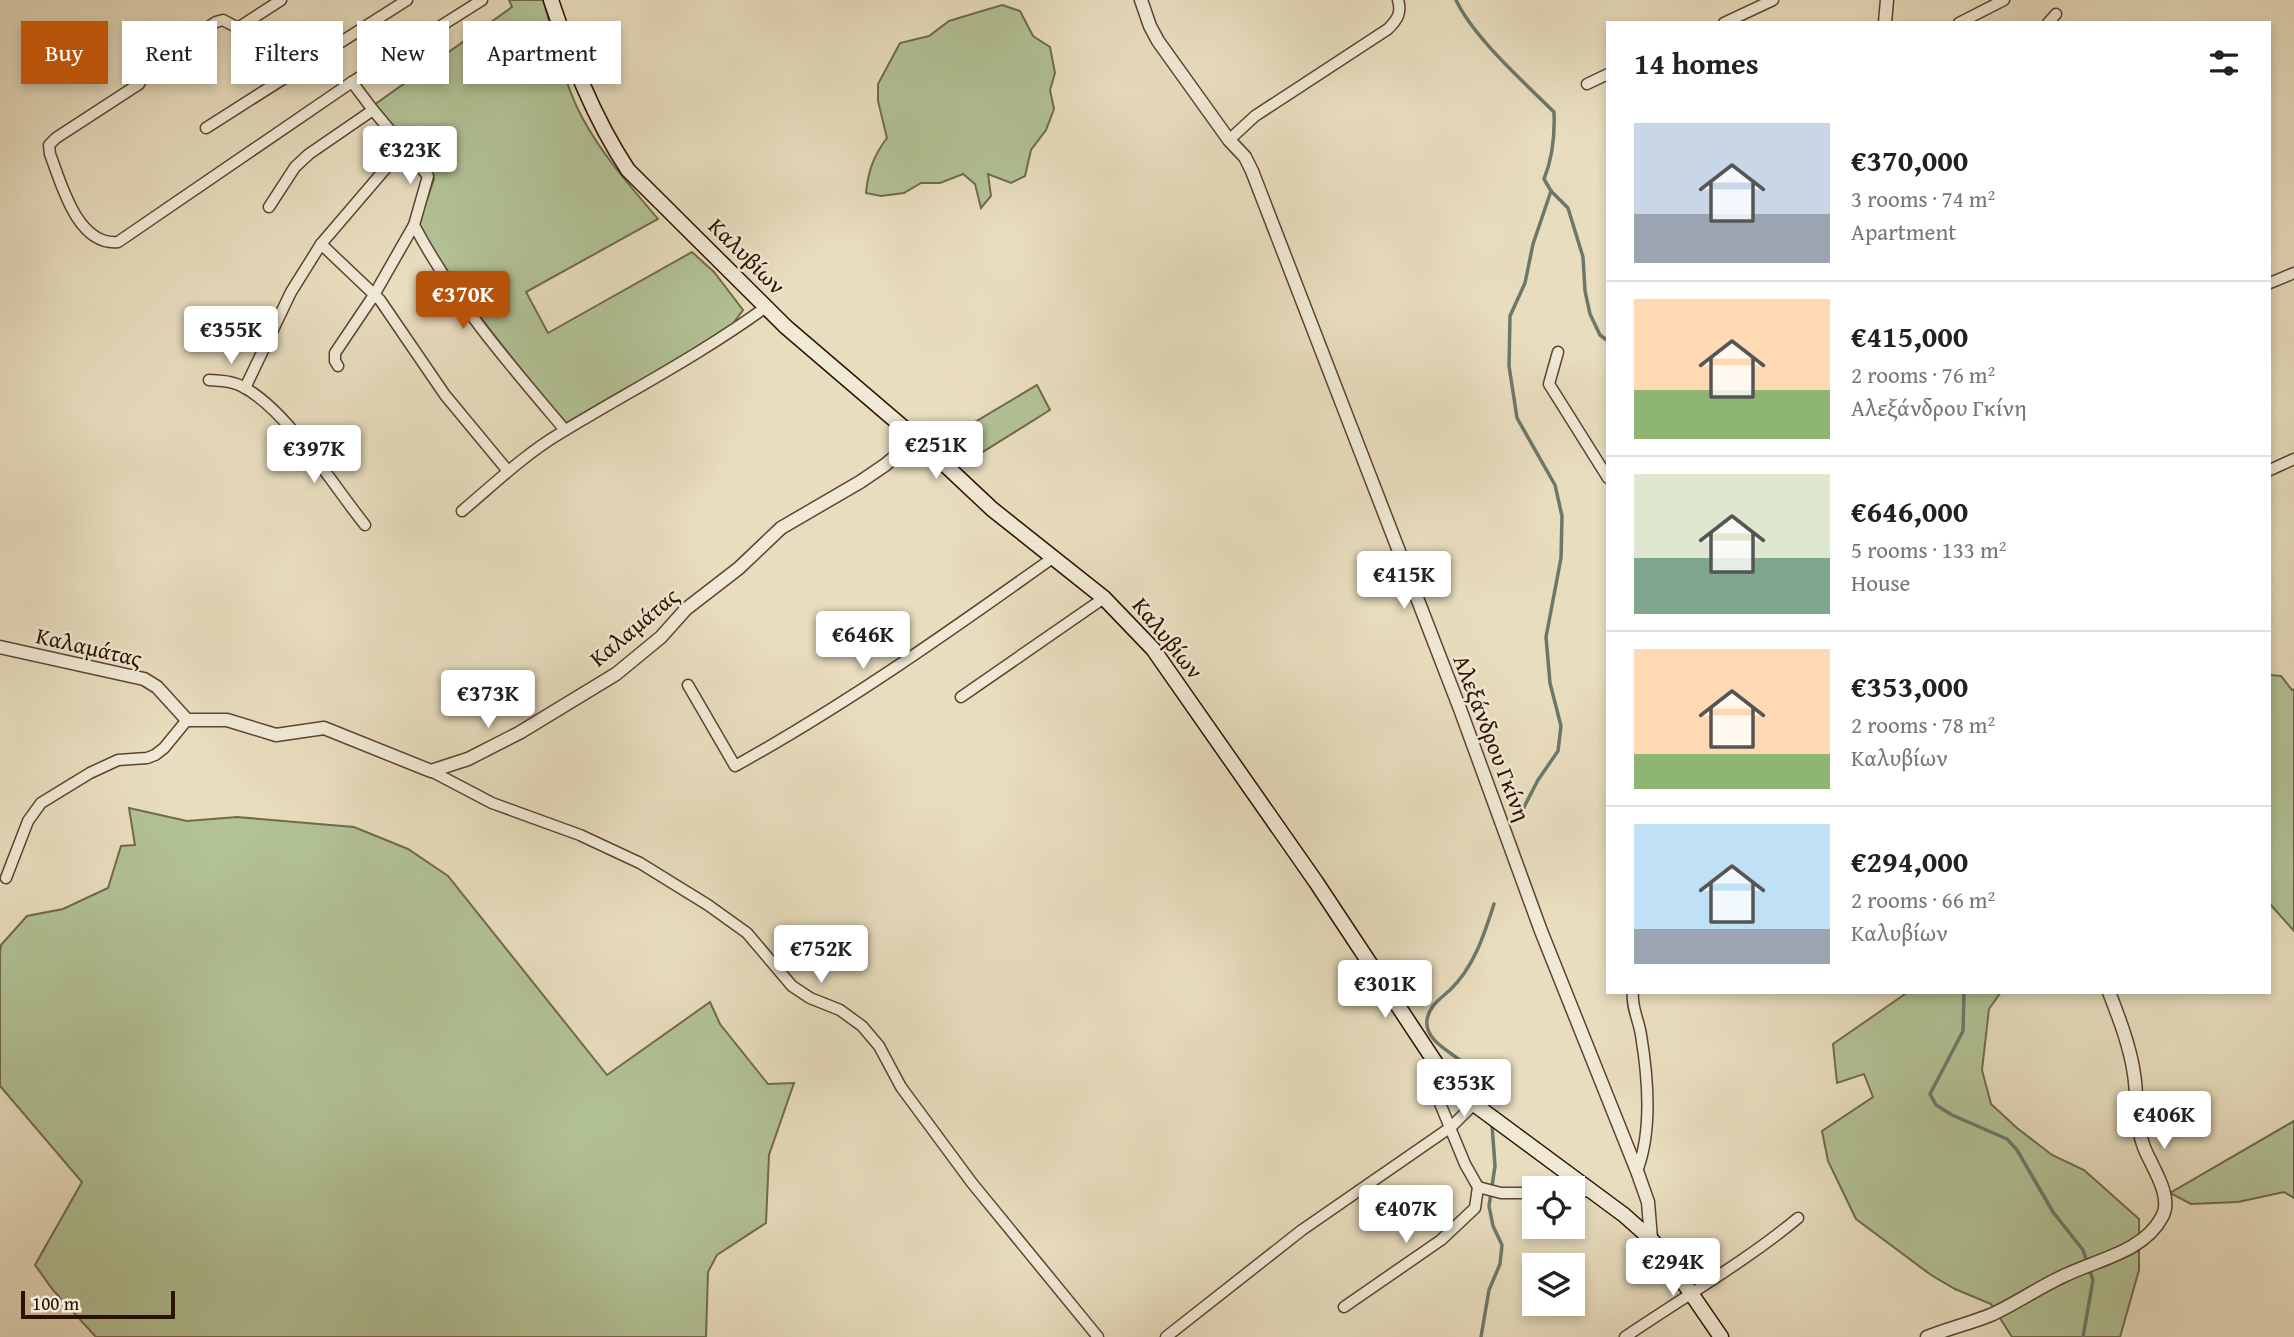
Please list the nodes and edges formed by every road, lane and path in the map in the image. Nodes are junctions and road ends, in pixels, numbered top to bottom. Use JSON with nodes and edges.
{"nodes":[{"id":1,"x":281,"y":0,"type":"edge"},
{"id":2,"x":407,"y":0,"type":"edge"},
{"id":3,"x":482,"y":0,"type":"edge"},
{"id":4,"x":551,"y":0,"type":"edge"},
{"id":5,"x":1141,"y":0,"type":"edge"},
{"id":6,"x":1398,"y":0,"type":"edge"},
{"id":7,"x":1773,"y":0,"type":"edge"},
{"id":8,"x":1887,"y":0,"type":"edge"},
{"id":9,"x":2004,"y":0,"type":"edge"},
{"id":10,"x":1728,"y":21,"type":"edge"},
{"id":11,"x":1885,"y":21,"type":"edge"},
{"id":12,"x":1963,"y":21,"type":"edge"},
{"id":13,"x":1606,"y":75,"type":"edge"},
{"id":14,"x":352,"y":82,"type":"junction"},
{"id":15,"x":1587,"y":84,"type":"dead end"},
{"id":16,"x":373,"y":110,"type":"junction"},
{"id":17,"x":206,"y":128,"type":"dead end"},
{"id":18,"x":1229,"y":140,"type":"junction"},
{"id":19,"x":404,"y":147,"type":"junction"},
{"id":20,"x":269,"y":207,"type":"dead end"},
{"id":21,"x":414,"y":225,"type":"junction"},
{"id":22,"x":321,"y":244,"type":"junction"},
{"id":23,"x":2294,"y":273,"type":"edge"},
{"id":24,"x":2271,"y":283,"type":"edge"},
{"id":25,"x":374,"y":295,"type":"junction"},
{"id":26,"x":766,"y":307,"type":"junction"},
{"id":27,"x":1558,"y":352,"type":"dead end"},
{"id":28,"x":338,"y":366,"type":"dead end"},
{"id":29,"x":209,"y":380,"type":"dead end"},
{"id":30,"x":245,"y":388,"type":"junction"},
{"id":31,"x":565,"y":430,"type":"junction"},
{"id":32,"x":916,"y":439,"type":"junction"},
{"id":33,"x":2294,"y":459,"type":"edge"},
{"id":34,"x":2271,"y":470,"type":"edge"},
{"id":35,"x":508,"y":471,"type":"junction"},
{"id":36,"x":1606,"y":475,"type":"edge"},
{"id":37,"x":462,"y":511,"type":"dead end"},
{"id":38,"x":365,"y":525,"type":"dead end"},
{"id":39,"x":1054,"y":557,"type":"junction"},
{"id":40,"x":1104,"y":598,"type":"junction"},
{"id":41,"x":0,"y":647,"type":"edge"},
{"id":42,"x":688,"y":685,"type":"dead end"},
{"id":43,"x":961,"y":697,"type":"dead end"},
{"id":44,"x":187,"y":720,"type":"junction"},
{"id":45,"x":431,"y":771,"type":"junction"},
{"id":46,"x":6,"y":878,"type":"dead end"},
{"id":47,"x":1633,"y":994,"type":"edge"},
{"id":48,"x":2110,"y":994,"type":"edge"},
{"id":49,"x":1430,"y":1058,"type":"junction"},
{"id":50,"x":1478,"y":1107,"type":"junction"},
{"id":51,"x":1451,"y":1128,"type":"junction"},
{"id":52,"x":1637,"y":1171,"type":"junction"},
{"id":53,"x":1482,"y":1189,"type":"junction"},
{"id":54,"x":1585,"y":1191,"type":"edge"},
{"id":55,"x":1591,"y":1191,"type":"junction"},
{"id":56,"x":1522,"y":1192,"type":"edge"},
{"id":57,"x":1798,"y":1219,"type":"dead end"},
{"id":58,"x":1651,"y":1239,"type":"junction"},
{"id":59,"x":1690,"y":1292,"type":"junction"},
{"id":60,"x":1344,"y":1307,"type":"dead end"},
{"id":61,"x":1098,"y":1337,"type":"edge"},
{"id":62,"x":1166,"y":1337,"type":"edge"},
{"id":63,"x":1625,"y":1337,"type":"edge"},
{"id":64,"x":1721,"y":1337,"type":"edge"},
{"id":65,"x":1927,"y":1337,"type":"edge"}],
"edges":[{"from":1,"to":14,"type":"street"},
{"from":2,"to":17,"type":"street"},
{"from":3,"to":14,"type":"street"},
{"from":4,"to":26,"type":"main road","name":"Καλυβίων"},
{"from":5,"to":18,"type":"street","name":"Αλεξάνδρου Γκίνη"},
{"from":6,"to":18,"type":"street"},
{"from":7,"to":10,"type":"street"},
{"from":8,"to":11,"type":"street"},
{"from":9,"to":12,"type":"street"},
{"from":13,"to":15,"type":"street"},
{"from":14,"to":16,"type":"street"},
{"from":16,"to":19,"type":"street"},
{"from":16,"to":20,"type":"street"},
{"from":18,"to":52,"type":"street","name":"Αλεξάνδρου Γκίνη"},
{"from":19,"to":21,"type":"street"},
{"from":19,"to":22,"type":"street"},
{"from":21,"to":25,"type":"street"},
{"from":21,"to":31,"type":"street"},
{"from":22,"to":25,"type":"street"},
{"from":22,"to":30,"type":"street"},
{"from":23,"to":24,"type":"street"},
{"from":25,"to":28,"type":"street"},
{"from":25,"to":35,"type":"street"},
{"from":26,"to":31,"type":"street"},
{"from":26,"to":32,"type":"main road","name":"Καλυβίων"},
{"from":27,"to":36,"type":"street"},
{"from":29,"to":30,"type":"street"},
{"from":30,"to":38,"type":"street"},
{"from":31,"to":35,"type":"street"},
{"from":32,"to":39,"type":"main road","name":"Καλυβίων"},
{"from":32,"to":45,"type":"street","name":"Καλαμάτας"},
{"from":33,"to":34,"type":"street"},
{"from":35,"to":37,"type":"street"},
{"from":39,"to":40,"type":"main road","name":"Καλυβίων"},
{"from":39,"to":42,"type":"street"},
{"from":40,"to":43,"type":"street"},
{"from":40,"to":49,"type":"main road","name":"Καλυβίων"},
{"from":41,"to":44,"type":"street","name":"Καλαμάτας"},
{"from":44,"to":45,"type":"street"},
{"from":44,"to":46,"type":"street"},
{"from":45,"to":61,"type":"street"},
{"from":47,"to":52,"type":"street"},
{"from":48,"to":65,"type":"street"},
{"from":49,"to":50,"type":"main road","name":"Καλυβίων"},
{"from":49,"to":51,"type":"street"},
{"from":50,"to":51,"type":"street"},
{"from":50,"to":55,"type":"main road","name":"Καλυβίων"},
{"from":51,"to":53,"type":"street"},
{"from":51,"to":62,"type":"street"},
{"from":52,"to":58,"type":"street","name":"Αλεξάνδρου Γκίνη"},
{"from":53,"to":56,"type":"street"},
{"from":53,"to":60,"type":"street"},
{"from":54,"to":55,"type":"street"},
{"from":55,"to":58,"type":"main road","name":"Καλυβίων"},
{"from":57,"to":59,"type":"street"},
{"from":58,"to":59,"type":"main road","name":"Καλυβίων"},
{"from":59,"to":63,"type":"street"},
{"from":59,"to":64,"type":"main road","name":"Καλυβίων"}]}
